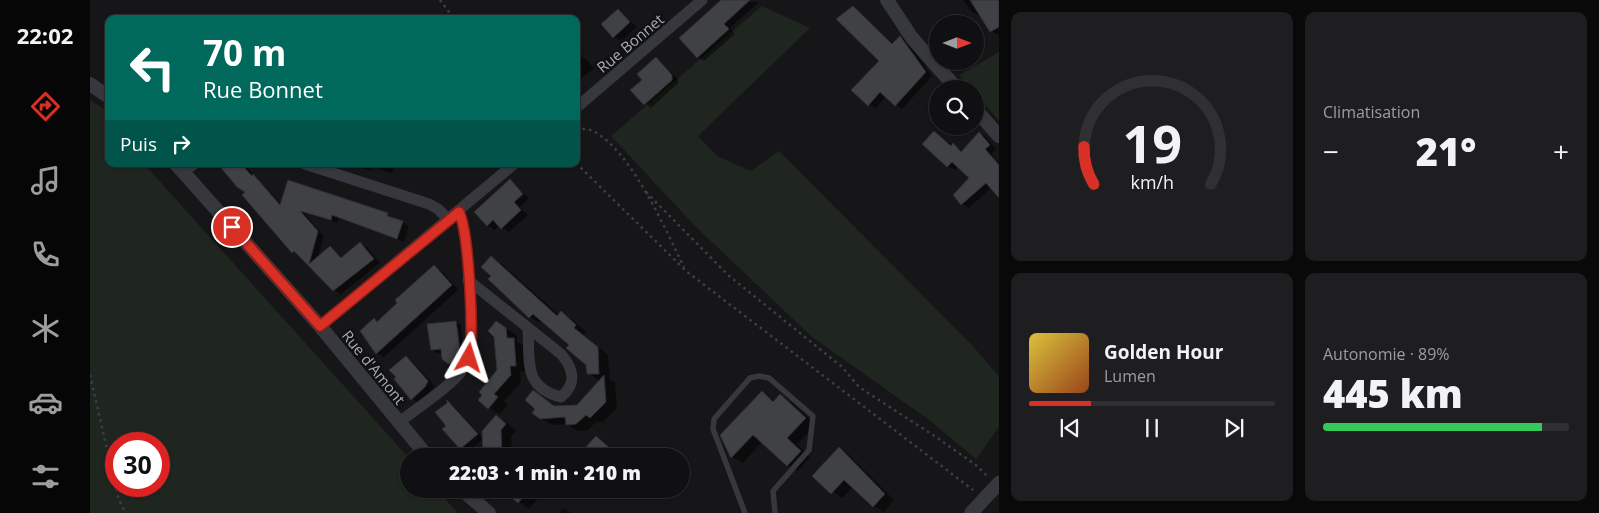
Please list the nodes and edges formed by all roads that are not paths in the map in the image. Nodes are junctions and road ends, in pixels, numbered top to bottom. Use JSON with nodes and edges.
{"nodes":[{"id":1,"x":702,"y":0,"type":"edge"},
{"id":2,"x":887,"y":0,"type":"edge"},
{"id":3,"x":949,"y":80,"type":"edge"},
{"id":4,"x":90,"y":84,"type":"edge"},
{"id":5,"x":105,"y":95,"type":"edge"},
{"id":6,"x":580,"y":105,"type":"edge"},
{"id":7,"x":984,"y":119,"type":"edge"},
{"id":8,"x":999,"y":136,"type":"edge"},
{"id":9,"x":184,"y":167,"type":"edge"},
{"id":10,"x":314,"y":167,"type":"edge"},
{"id":11,"x":511,"y":167,"type":"edge"},
{"id":12,"x":459,"y":212,"type":"junction"},
{"id":13,"x":449,"y":220,"type":"junction"},
{"id":14,"x":468,"y":280,"type":"junction"},
{"id":15,"x":320,"y":326,"type":"junction"},
{"id":16,"x":528,"y":328,"type":"junction"},
{"id":17,"x":398,"y":424,"type":"junction"},
{"id":18,"x":420,"y":448,"type":"edge"},
{"id":19,"x":998,"y":485,"type":"edge"},
{"id":20,"x":470,"y":498,"type":"edge"},
{"id":21,"x":483,"y":511,"type":"edge"},
{"id":22,"x":745,"y":513,"type":"edge"},
{"id":23,"x":775,"y":513,"type":"edge"},
{"id":24,"x":971,"y":513,"type":"edge"}],
"edges":[{"from":1,"to":6,"type":"street","name":"Rue Bonnet"},
{"from":2,"to":3,"type":"street"},
{"from":4,"to":5,"type":"street"},
{"from":7,"to":8,"type":"street"},
{"from":9,"to":15,"type":"street","name":"Rue d'Amont"},
{"from":10,"to":13,"type":"street"},
{"from":11,"to":12,"type":"street"},
{"from":12,"to":13,"type":"street"},
{"from":12,"to":14,"type":"street"},
{"from":13,"to":15,"type":"street"},
{"from":14,"to":16,"type":"street"},
{"from":14,"to":17,"type":"street"},
{"from":15,"to":17,"type":"street","name":"Rue d'Amont"},
{"from":16,"to":16,"type":"street"},
{"from":17,"to":18,"type":"street","name":"Rue d'Amont"},
{"from":19,"to":24,"type":"street"},
{"from":20,"to":21,"type":"street"},
{"from":22,"to":23,"type":"lane"}]}
